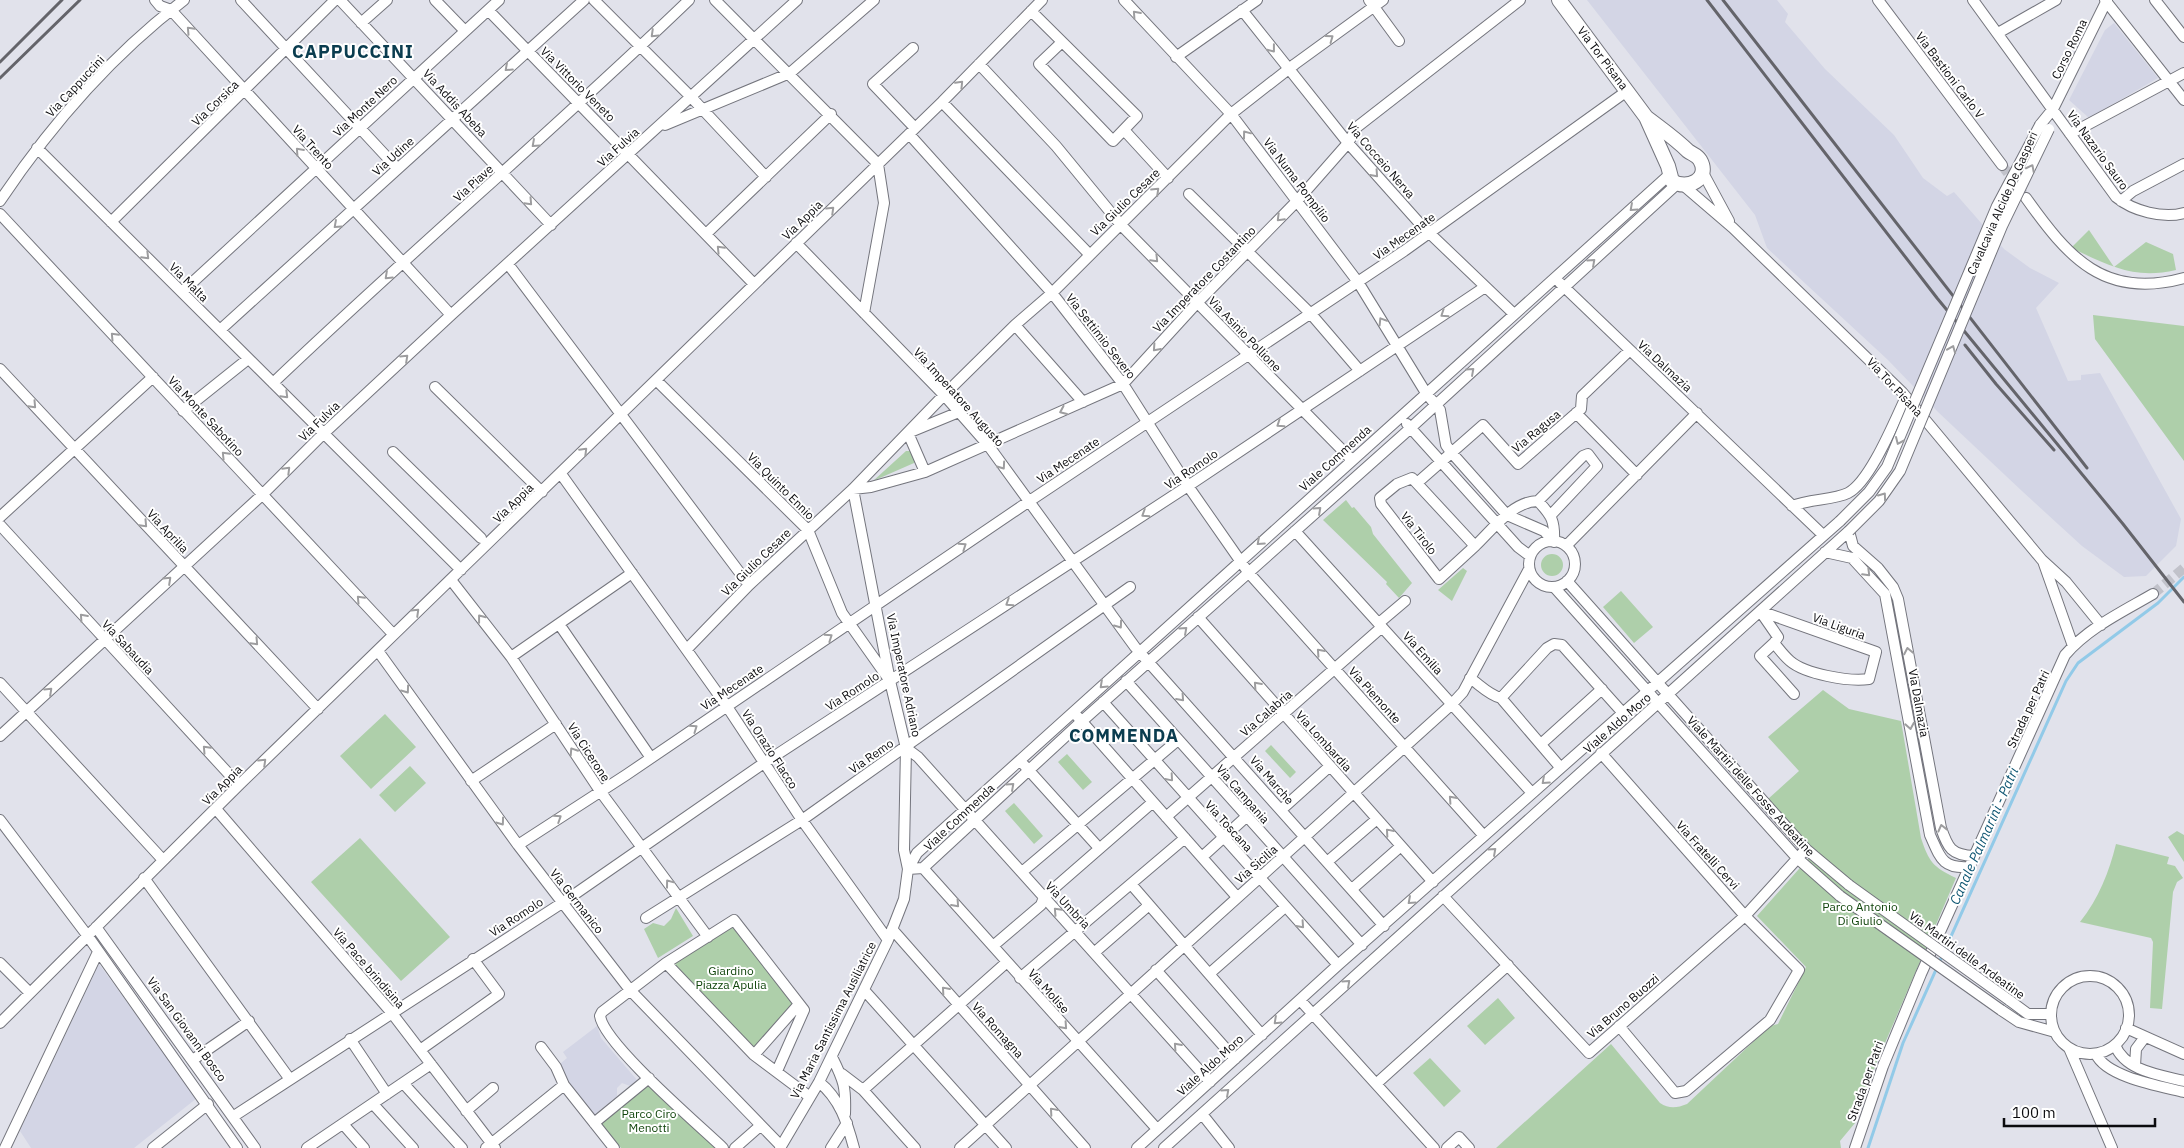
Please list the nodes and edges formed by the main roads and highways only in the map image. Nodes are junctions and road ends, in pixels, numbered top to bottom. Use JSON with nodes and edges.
{"nodes":[{"id":1,"x":1559,"y":0,"type":"edge"},
{"id":2,"x":1646,"y":116,"type":"junction"},
{"id":3,"x":1690,"y":153,"type":"junction"},
{"id":4,"x":1675,"y":178,"type":"junction"}],
"edges":[{"from":1,"to":2,"type":"main road","name":"Via Tor Pisana"},
{"from":2,"to":3,"type":"main road","name":"Via Tor Pisana"},
{"from":2,"to":4,"type":"main road","name":"Via Tor Pisana"},
{"from":3,"to":4,"type":"main road"},
{"from":3,"to":4,"type":"main road","name":"Via Tor Pisana"}]}
